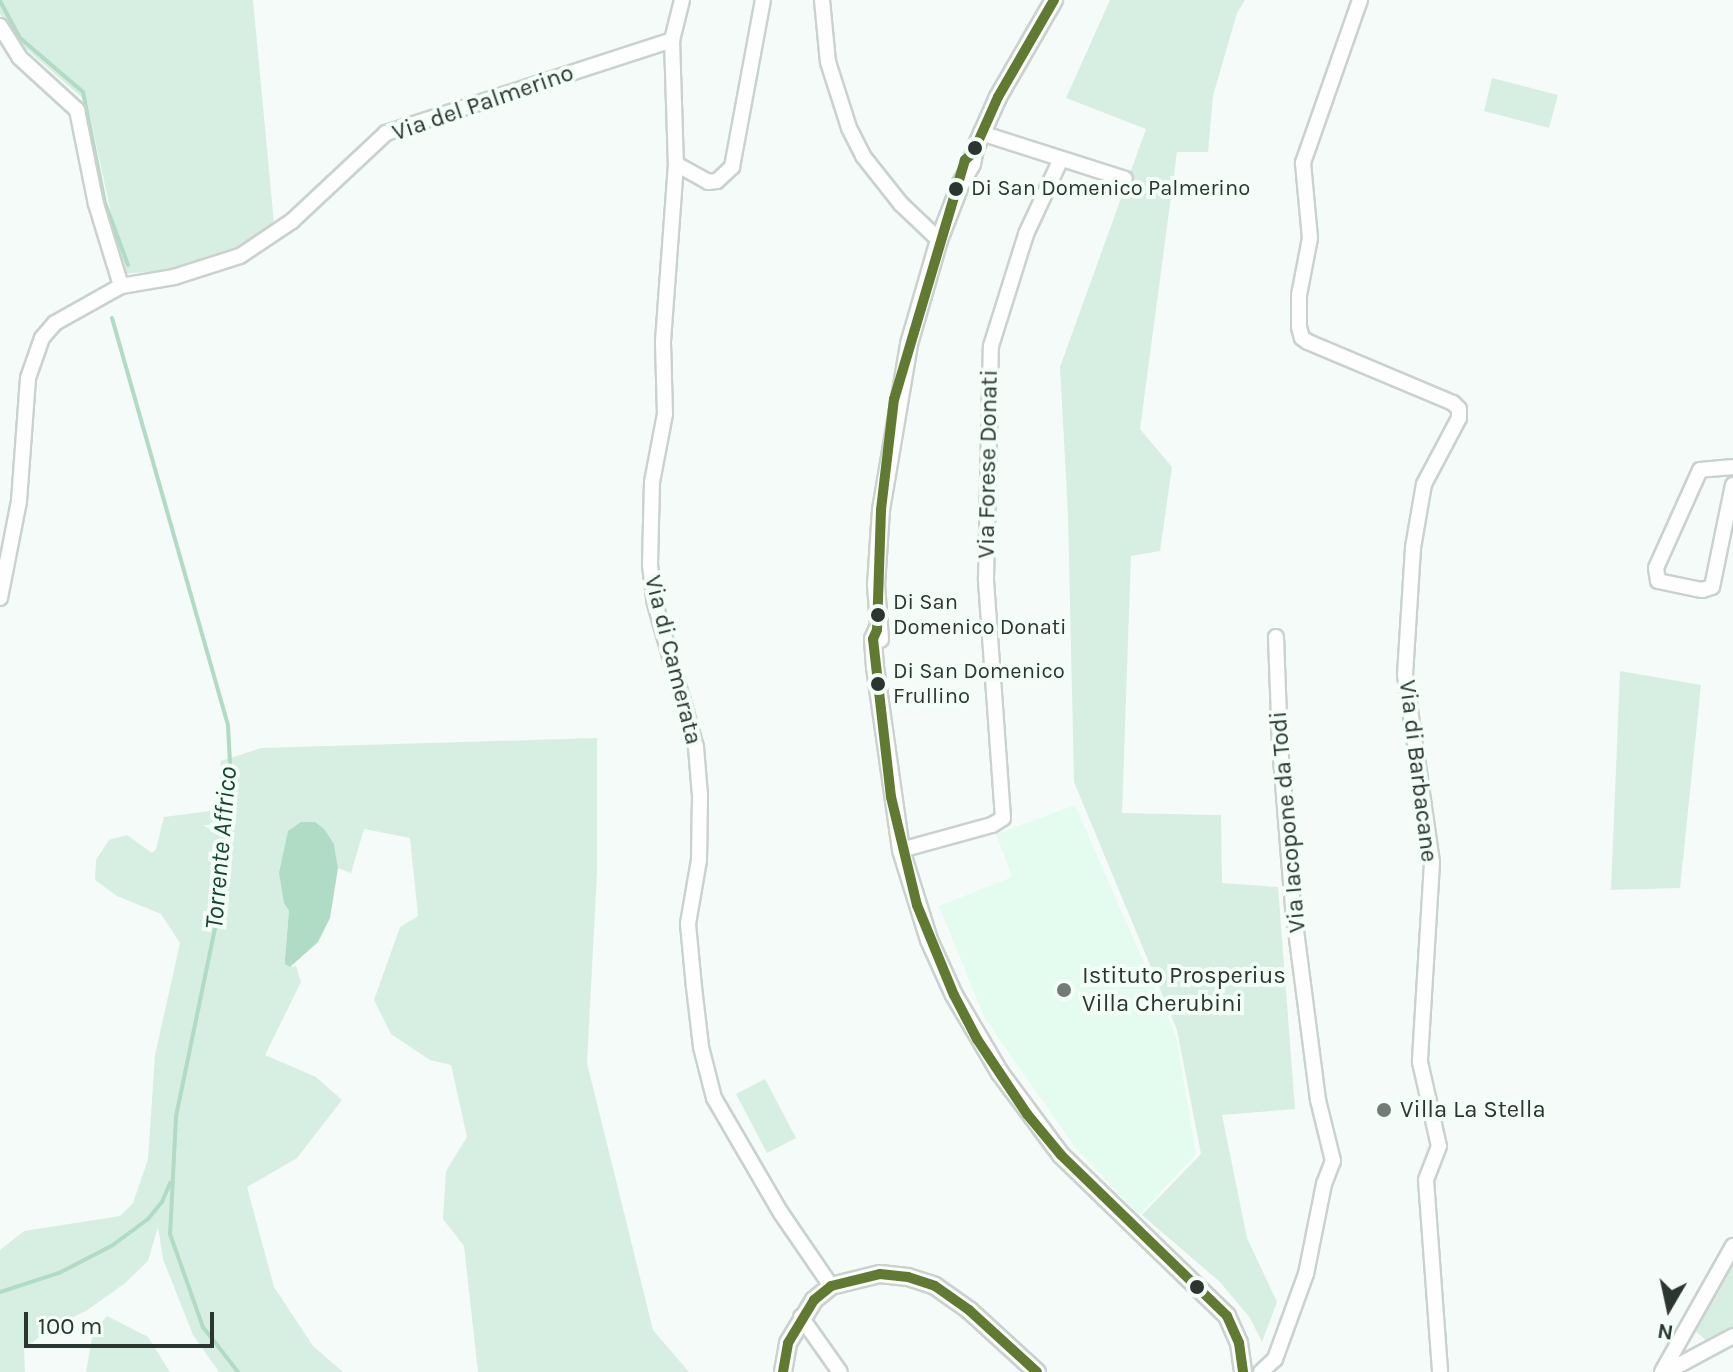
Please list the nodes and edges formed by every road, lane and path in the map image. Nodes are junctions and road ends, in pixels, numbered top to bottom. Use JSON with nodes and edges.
{"nodes":[{"id":1,"x":682,"y":0,"type":"edge"},
{"id":2,"x":763,"y":0,"type":"edge"},
{"id":3,"x":822,"y":0,"type":"edge"},
{"id":4,"x":1054,"y":0,"type":"edge"},
{"id":5,"x":1360,"y":0,"type":"edge"},
{"id":6,"x":0,"y":26,"type":"edge"},
{"id":7,"x":672,"y":40,"type":"junction"},
{"id":8,"x":981,"y":133,"type":"junction"},
{"id":9,"x":1061,"y":159,"type":"junction"},
{"id":10,"x":676,"y":164,"type":"junction"},
{"id":11,"x":1125,"y":179,"type":"dead end"},
{"id":12,"x":910,"y":212,"type":"junction"},
{"id":13,"x":947,"y":219,"type":"junction"},
{"id":14,"x":939,"y":240,"type":"junction"},
{"id":15,"x":121,"y":286,"type":"junction"},
{"id":16,"x":1733,"y":467,"type":"edge"},
{"id":17,"x":1733,"y":485,"type":"edge"},
{"id":18,"x":0,"y":598,"type":"edge"},
{"id":19,"x":1276,"y":637,"type":"dead end"},
{"id":20,"x":901,"y":850,"type":"junction"},
{"id":21,"x":1733,"y":1246,"type":"edge"},
{"id":22,"x":831,"y":1286,"type":"junction"},
{"id":23,"x":801,"y":1317,"type":"junction"},
{"id":24,"x":1733,"y":1336,"type":"edge"},
{"id":25,"x":783,"y":1372,"type":"edge"},
{"id":26,"x":840,"y":1372,"type":"edge"},
{"id":27,"x":1037,"y":1372,"type":"edge"},
{"id":28,"x":1243,"y":1372,"type":"edge"},
{"id":29,"x":1261,"y":1372,"type":"edge"},
{"id":30,"x":1440,"y":1372,"type":"edge"},
{"id":31,"x":1664,"y":1372,"type":"edge"}],
"edges":[{"from":1,"to":7,"type":"street","name":"Via di Camerata"},
{"from":2,"to":10,"type":"street"},
{"from":3,"to":12,"type":"street"},
{"from":4,"to":8,"type":"main road"},
{"from":5,"to":30,"type":"street","name":"Via di Barbacane"},
{"from":6,"to":15,"type":"street"},
{"from":7,"to":10,"type":"street","name":"Via di Camerata"},
{"from":7,"to":15,"type":"street","name":"Via del Palmerino"},
{"from":8,"to":9,"type":"street"},
{"from":8,"to":13,"type":"main road"},
{"from":9,"to":11,"type":"street"},
{"from":9,"to":20,"type":"street","name":"Via Forese Donati"},
{"from":10,"to":22,"type":"street","name":"Via di Camerata"},
{"from":12,"to":13,"type":"street"},
{"from":12,"to":14,"type":"street"},
{"from":13,"to":14,"type":"main road"},
{"from":14,"to":20,"type":"main road"},
{"from":15,"to":18,"type":"street","name":"Via del Palmerino"},
{"from":16,"to":17,"type":"street"},
{"from":19,"to":29,"type":"street","name":"Via Iacopone da Todi"},
{"from":20,"to":28,"type":"main road"},
{"from":21,"to":31,"type":"street"},
{"from":22,"to":23,"type":"main road"},
{"from":22,"to":27,"type":"main road"},
{"from":23,"to":25,"type":"main road"},
{"from":23,"to":26,"type":"street"},
{"from":24,"to":31,"type":"street"}]}
